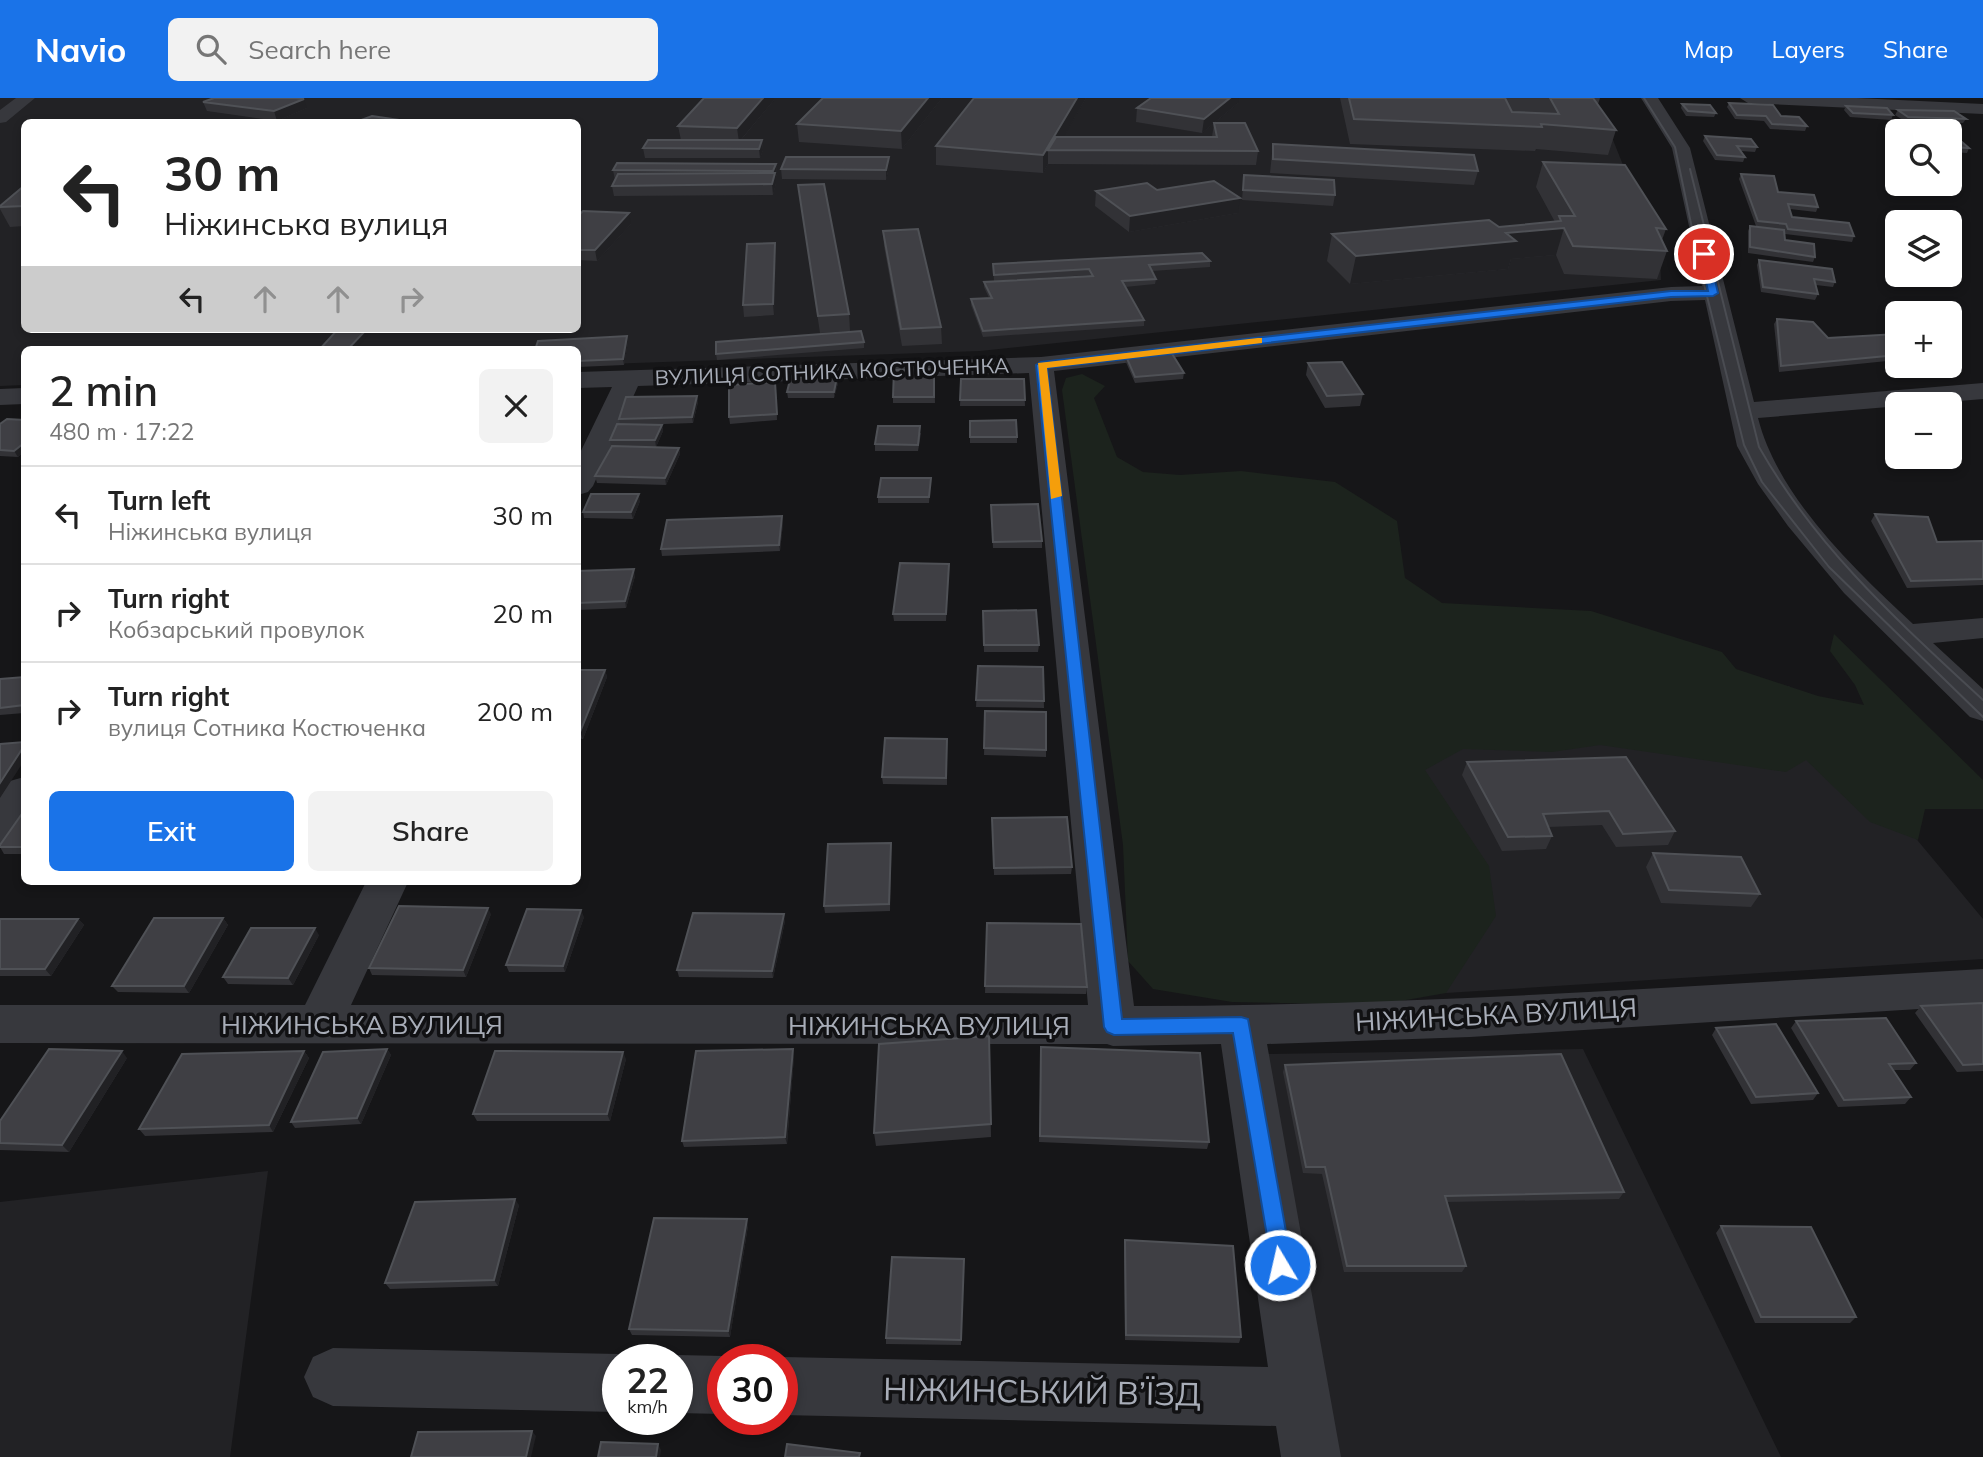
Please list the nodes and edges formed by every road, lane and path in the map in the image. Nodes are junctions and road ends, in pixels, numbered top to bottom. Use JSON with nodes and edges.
{"nodes":[{"id":1,"x":27,"y":98,"type":"edge"},
{"id":2,"x":1649,"y":98,"type":"edge"},
{"id":3,"x":1748,"y":98,"type":"edge"},
{"id":4,"x":1983,"y":109,"type":"edge"},
{"id":5,"x":0,"y":117,"type":"edge"},
{"id":6,"x":1713,"y":293,"type":"junction"},
{"id":7,"x":1041,"y":365,"type":"junction"},
{"id":8,"x":629,"y":379,"type":"junction"},
{"id":9,"x":581,"y":380,"type":"edge"},
{"id":10,"x":1983,"y":391,"type":"edge"},
{"id":11,"x":21,"y":396,"type":"edge"},
{"id":12,"x":0,"y":397,"type":"edge"},
{"id":13,"x":1743,"y":411,"type":"junction"},
{"id":14,"x":581,"y":480,"type":"edge"},
{"id":15,"x":1983,"y":628,"type":"edge"},
{"id":16,"x":1906,"y":635,"type":"junction"},
{"id":17,"x":1983,"y":709,"type":"edge"},
{"id":18,"x":21,"y":796,"type":"edge"},
{"id":19,"x":0,"y":829,"type":"edge"},
{"id":20,"x":386,"y":885,"type":"edge"},
{"id":21,"x":1983,"y":987,"type":"edge"},
{"id":22,"x":0,"y":1024,"type":"edge"},
{"id":23,"x":318,"y":1024,"type":"junction"},
{"id":24,"x":1241,"y":1025,"type":"junction"},
{"id":25,"x":1114,"y":1027,"type":"junction"},
{"id":26,"x":333,"y":1377,"type":"dead end"},
{"id":27,"x":602,"y":1383,"type":"edge"},
{"id":28,"x":798,"y":1386,"type":"edge"},
{"id":29,"x":1302,"y":1398,"type":"junction"},
{"id":30,"x":1311,"y":1457,"type":"edge"}],
"edges":[{"from":1,"to":5,"type":"street"},
{"from":2,"to":6,"type":"street"},
{"from":3,"to":4,"type":"street"},
{"from":6,"to":7,"type":"street","name":"ВУЛИЦЯ СОТНИКА КОСТЮЧЕНКА"},
{"from":6,"to":13,"type":"street"},
{"from":7,"to":8,"type":"street","name":"ВУЛИЦЯ СОТНИКА КОСТЮЧЕНКА"},
{"from":7,"to":25,"type":"street"},
{"from":8,"to":9,"type":"street","name":"ВУЛИЦЯ СОТНИКА КОСТЮЧЕНКА"},
{"from":8,"to":14,"type":"street"},
{"from":10,"to":13,"type":"street"},
{"from":11,"to":12,"type":"street"},
{"from":13,"to":16,"type":"street"},
{"from":15,"to":16,"type":"street"},
{"from":16,"to":17,"type":"street"},
{"from":18,"to":19,"type":"street"},
{"from":20,"to":23,"type":"street"},
{"from":21,"to":24,"type":"street","name":"НІЖИНСЬКА ВУЛИЦЯ"},
{"from":22,"to":23,"type":"street","name":"НІЖИНСЬКА ВУЛИЦЯ"},
{"from":23,"to":25,"type":"street","name":"НІЖИНСЬКА ВУЛИЦЯ"},
{"from":24,"to":25,"type":"street","name":"НІЖИНСЬКА ВУЛИЦЯ"},
{"from":24,"to":29,"type":"street"},
{"from":26,"to":27,"type":"street"},
{"from":28,"to":29,"type":"street","name":"НІЖИНСЬКИЙ В’ЇЗД"},
{"from":29,"to":30,"type":"street"}]}
